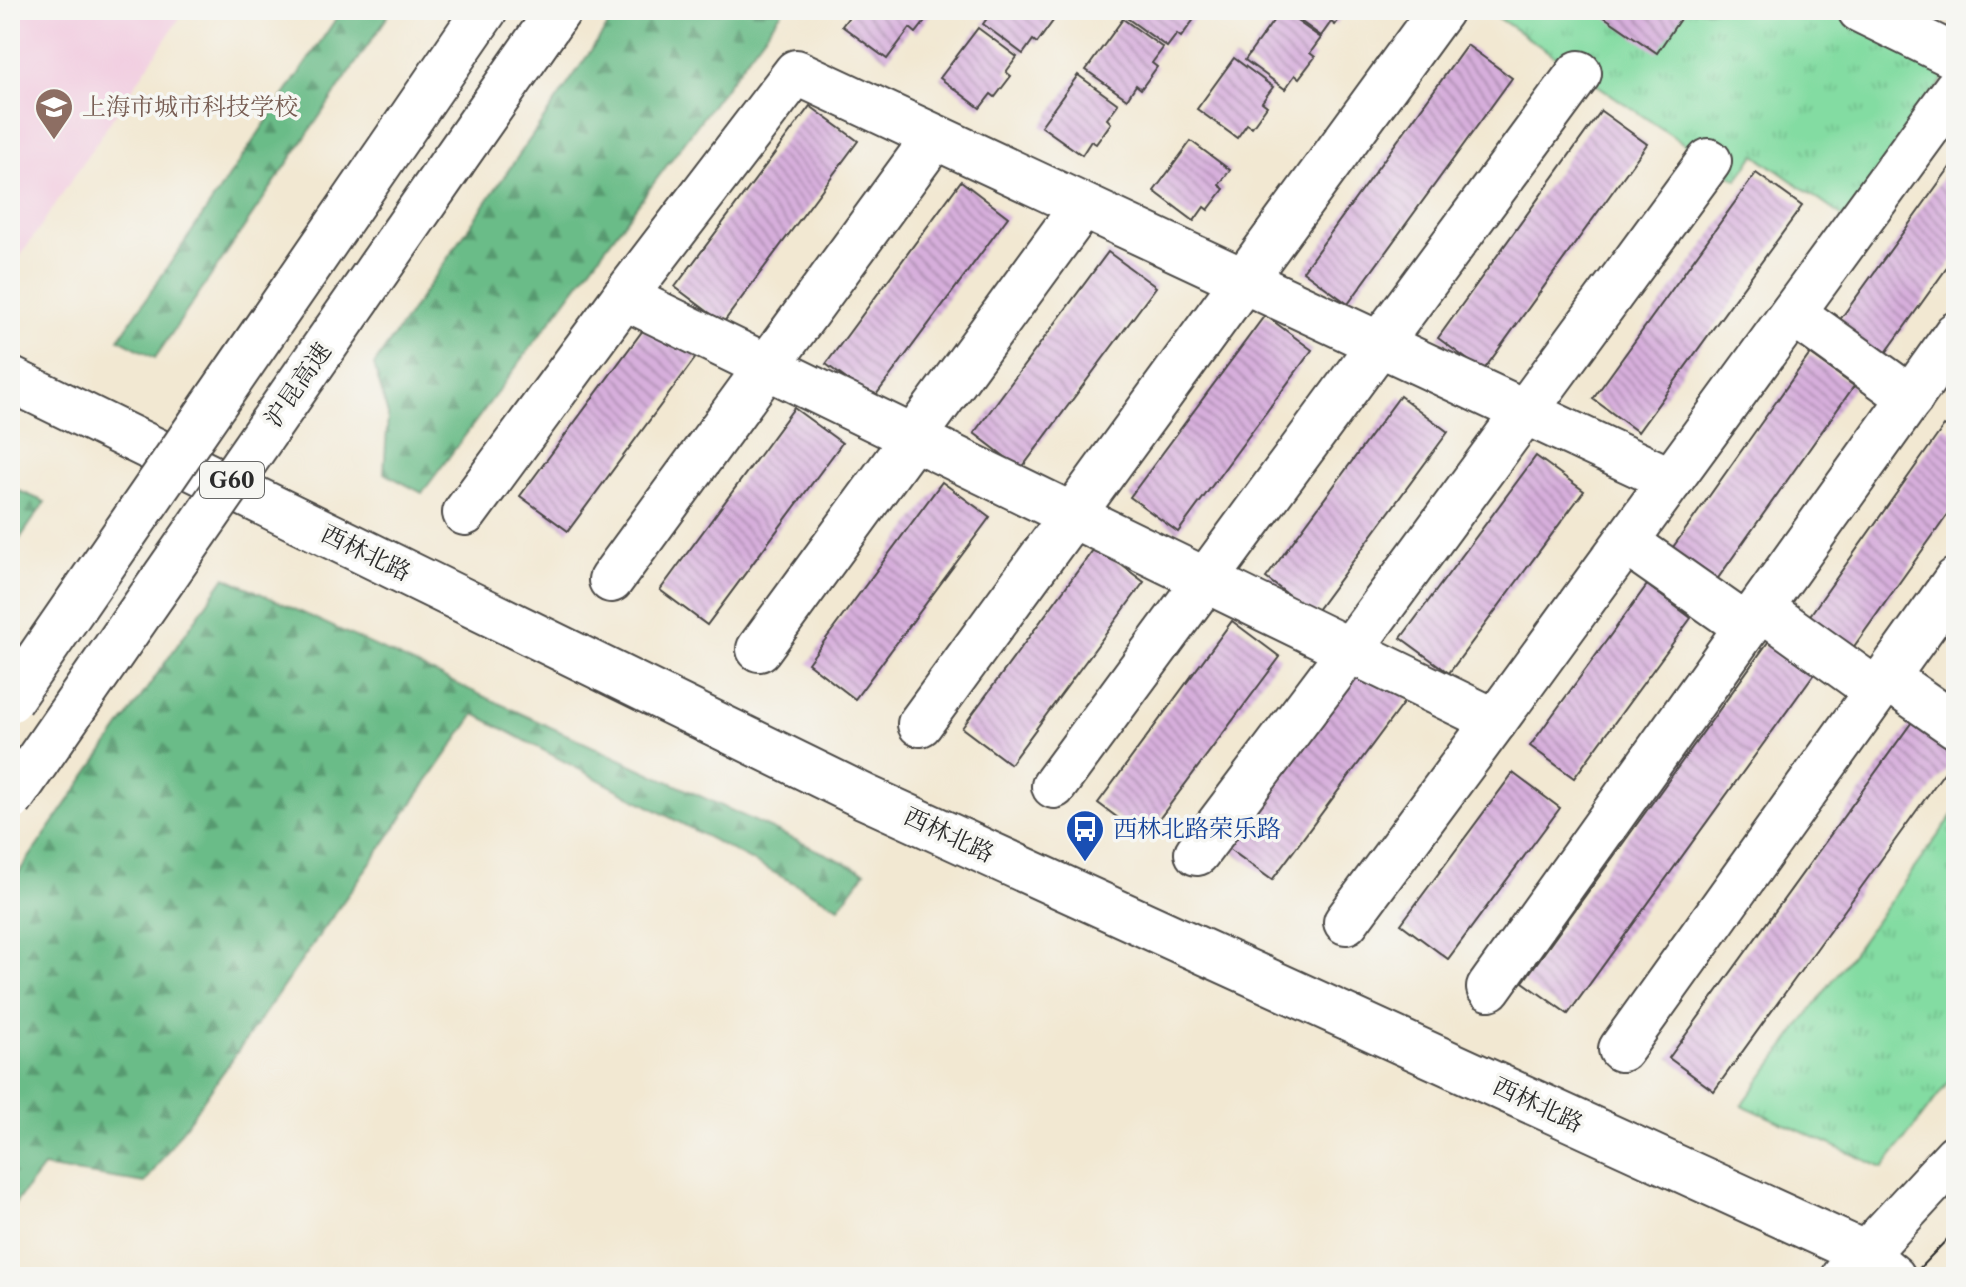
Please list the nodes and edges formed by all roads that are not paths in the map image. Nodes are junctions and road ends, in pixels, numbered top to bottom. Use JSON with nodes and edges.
{"nodes":[{"id":1,"x":485,"y":10,"type":"edge"},
{"id":2,"x":559,"y":10,"type":"edge"},
{"id":3,"x":1441,"y":10,"type":"edge"},
{"id":4,"x":1860,"y":10,"type":"edge"},
{"id":5,"x":1956,"y":57,"type":"edge"},
{"id":6,"x":1579,"y":73,"type":"dead end"},
{"id":7,"x":1956,"y":89,"type":"edge"},
{"id":8,"x":934,"y":138,"type":"junction"},
{"id":9,"x":1709,"y":161,"type":"dead end"},
{"id":10,"x":1082,"y":207,"type":"junction"},
{"id":11,"x":1243,"y":282,"type":"junction"},
{"id":12,"x":624,"y":297,"type":"junction"},
{"id":13,"x":1793,"y":313,"type":"junction"},
{"id":14,"x":1956,"y":334,"type":"edge"},
{"id":15,"x":1379,"y":345,"type":"junction"},
{"id":16,"x":766,"y":366,"type":"junction"},
{"id":17,"x":10,"y":379,"type":"edge"},
{"id":18,"x":1911,"y":398,"type":"junction"},
{"id":19,"x":1524,"y":412,"type":"junction"},
{"id":20,"x":914,"y":438,"type":"junction"},
{"id":21,"x":1671,"y":480,"type":"junction"},
{"id":22,"x":465,"y":513,"type":"dead end"},
{"id":23,"x":1074,"y":516,"type":"junction"},
{"id":24,"x":1626,"y":542,"type":"junction"},
{"id":25,"x":611,"y":580,"type":"dead end"},
{"id":26,"x":1205,"y":580,"type":"junction"},
{"id":27,"x":1956,"y":580,"type":"edge"},
{"id":28,"x":1754,"y":617,"type":"junction"},
{"id":29,"x":759,"y":649,"type":"dead end"},
{"id":30,"x":1350,"y":650,"type":"junction"},
{"id":31,"x":1882,"y":684,"type":"junction"},
{"id":32,"x":10,"y":700,"type":"edge"},
{"id":33,"x":1495,"y":721,"type":"junction"},
{"id":34,"x":920,"y":724,"type":"dead end"},
{"id":35,"x":1956,"y":726,"type":"edge"},
{"id":36,"x":1054,"y":786,"type":"dead end"},
{"id":37,"x":10,"y":800,"type":"edge"},
{"id":38,"x":1197,"y":853,"type":"dead end"},
{"id":39,"x":1346,"y":922,"type":"dead end"},
{"id":40,"x":1489,"y":988,"type":"dead end"},
{"id":41,"x":1621,"y":1049,"type":"dead end"},
{"id":42,"x":1956,"y":1156,"type":"edge"},
{"id":43,"x":1867,"y":1269,"type":"edge"}],
"edges":[{"from":1,"to":32,"type":"main road","number":"G60","bridge":true},
{"from":2,"to":37,"type":"main road","name":"沪昆高速","number":"G60","bridge":true},
{"from":3,"to":11,"type":"main road"},
{"from":4,"to":5,"type":"main road"},
{"from":6,"to":15,"type":"main road"},
{"from":7,"to":13,"type":"main road"},
{"from":8,"to":10,"type":"main road"},
{"from":8,"to":12,"type":"main road"},
{"from":8,"to":16,"type":"main road"},
{"from":9,"to":19,"type":"main road"},
{"from":10,"to":11,"type":"main road"},
{"from":10,"to":20,"type":"main road"},
{"from":11,"to":15,"type":"main road"},
{"from":11,"to":23,"type":"main road"},
{"from":12,"to":16,"type":"main road"},
{"from":12,"to":22,"type":"main road"},
{"from":13,"to":18,"type":"main road"},
{"from":13,"to":21,"type":"main road"},
{"from":14,"to":18,"type":"main road"},
{"from":15,"to":19,"type":"main road"},
{"from":15,"to":26,"type":"main road"},
{"from":16,"to":20,"type":"main road"},
{"from":16,"to":25,"type":"main road"},
{"from":17,"to":43,"type":"main road","name":"西林北路"},
{"from":18,"to":28,"type":"main road"},
{"from":19,"to":21,"type":"main road"},
{"from":19,"to":30,"type":"main road"},
{"from":20,"to":23,"type":"main road"},
{"from":20,"to":29,"type":"main road"},
{"from":21,"to":24,"type":"main road"},
{"from":23,"to":26,"type":"main road"},
{"from":23,"to":34,"type":"main road"},
{"from":24,"to":28,"type":"main road"},
{"from":24,"to":33,"type":"main road"},
{"from":26,"to":30,"type":"main road"},
{"from":26,"to":36,"type":"main road"},
{"from":27,"to":31,"type":"main road"},
{"from":28,"to":31,"type":"main road"},
{"from":28,"to":40,"type":"main road"},
{"from":30,"to":33,"type":"main road"},
{"from":30,"to":38,"type":"main road"},
{"from":31,"to":35,"type":"main road"},
{"from":31,"to":41,"type":"main road"},
{"from":33,"to":39,"type":"main road"},
{"from":42,"to":43,"type":"main road"}]}
